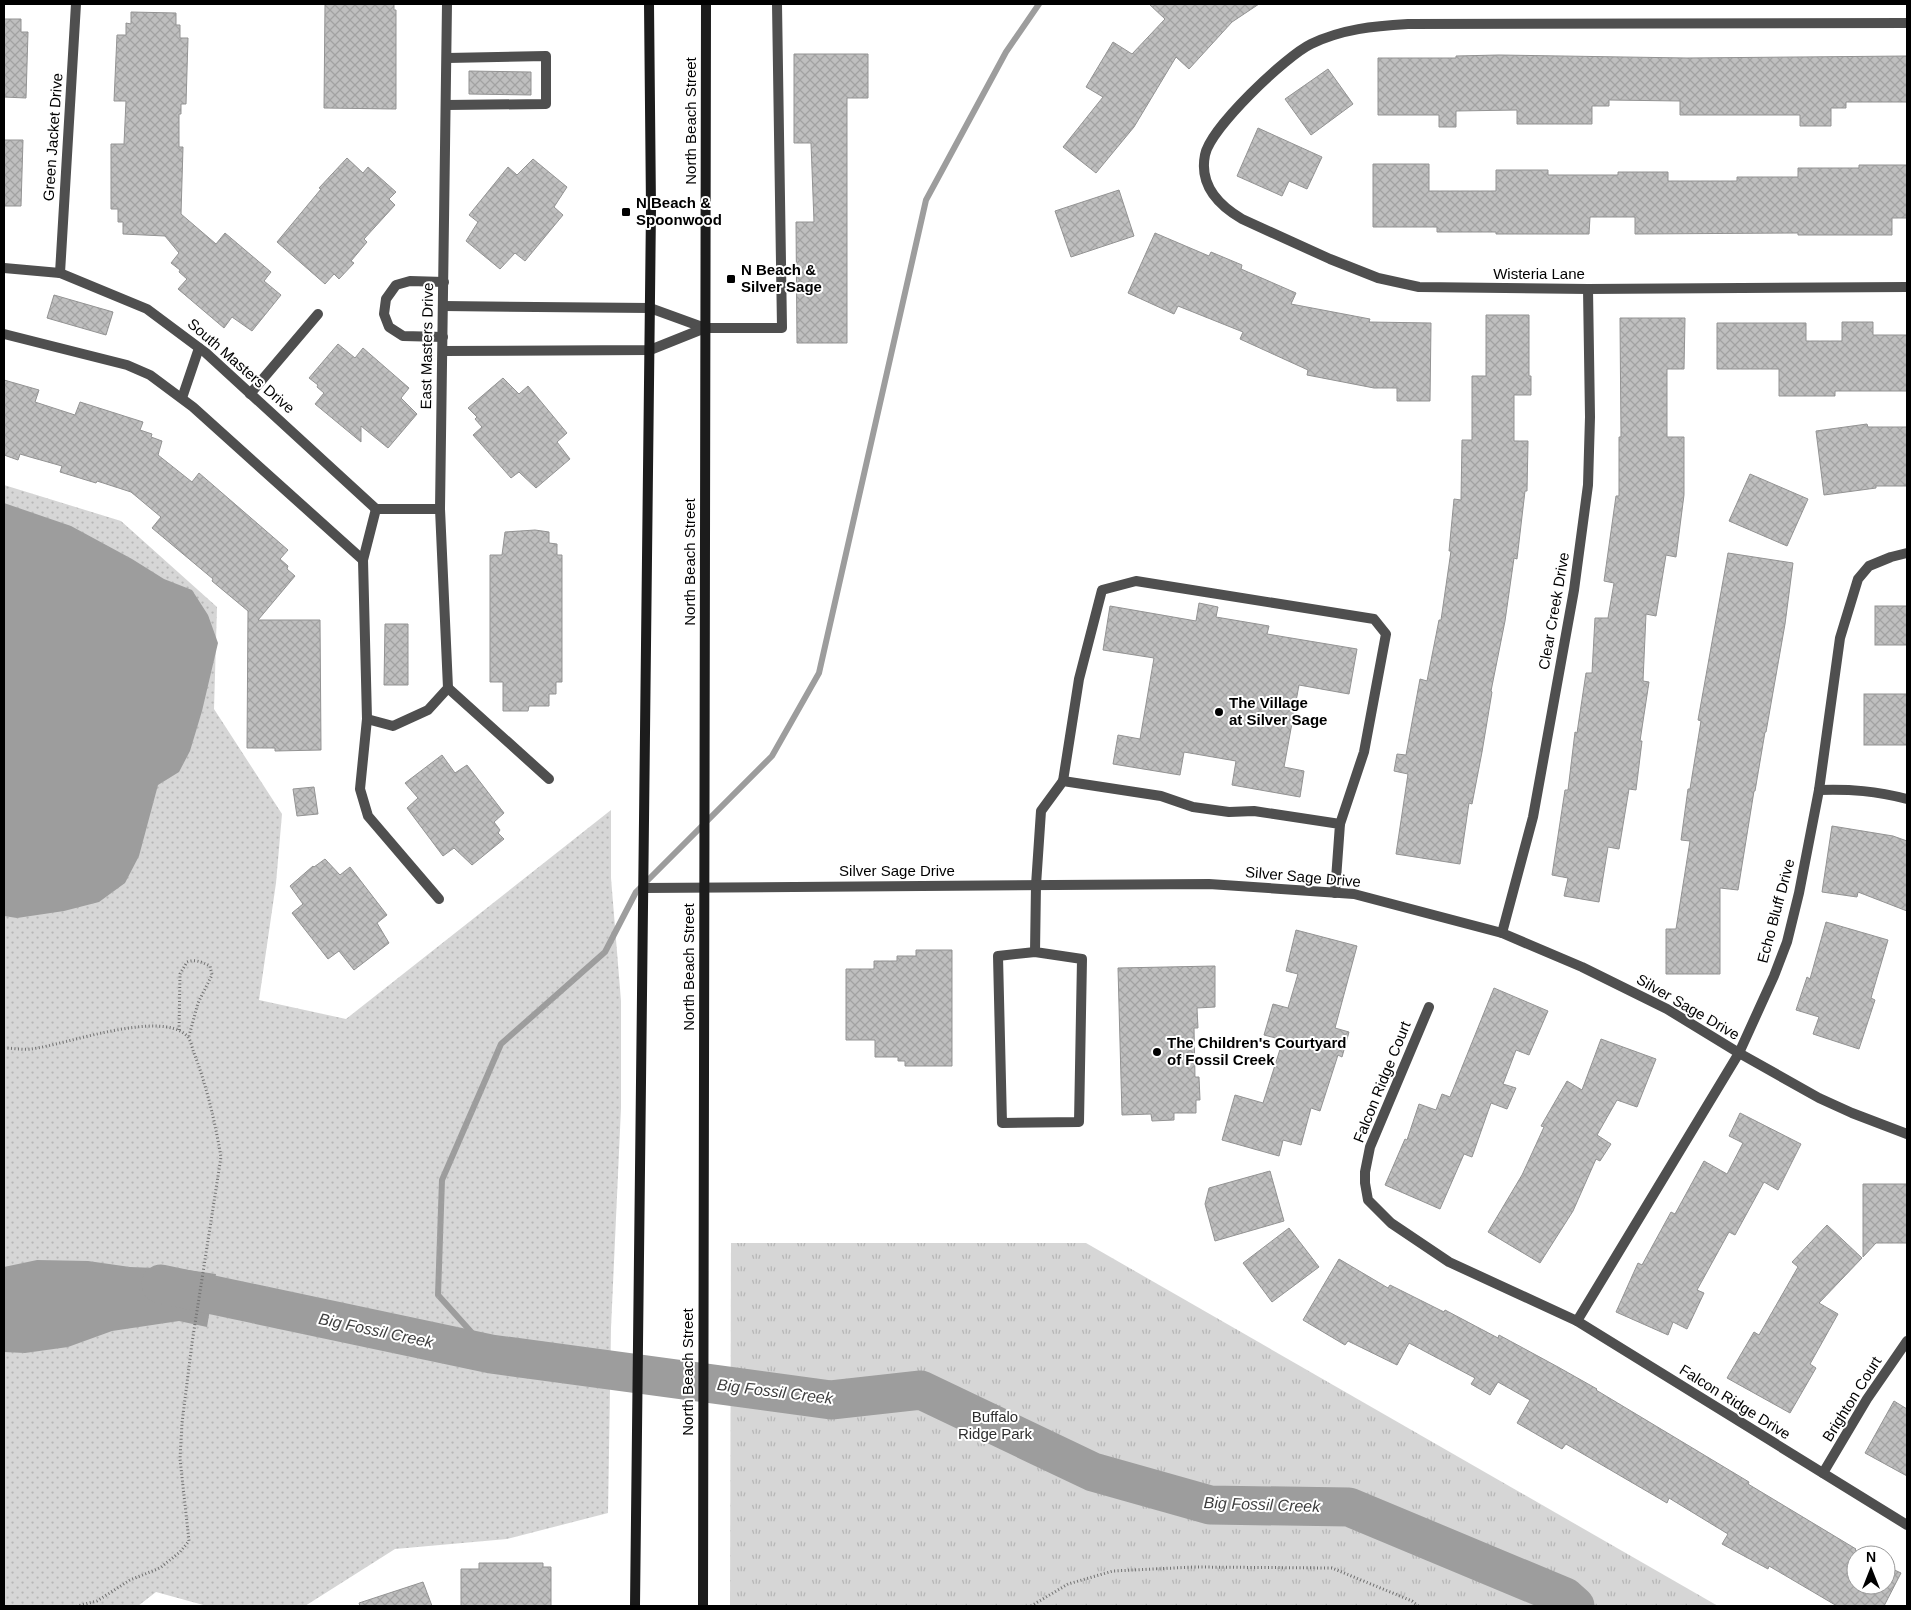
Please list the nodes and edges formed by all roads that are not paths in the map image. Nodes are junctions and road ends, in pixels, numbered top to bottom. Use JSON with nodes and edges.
{"nodes":[{"id":1,"x":76,"y":4,"type":"edge"},
{"id":2,"x":447,"y":4,"type":"edge"},
{"id":3,"x":649,"y":4,"type":"edge"},
{"id":4,"x":706,"y":4,"type":"edge"},
{"id":5,"x":777,"y":4,"type":"edge"},
{"id":6,"x":1907,"y":22,"type":"edge"},
{"id":7,"x":446,"y":58,"type":"junction"},
{"id":8,"x":446,"y":105,"type":"junction"},
{"id":9,"x":4,"y":268,"type":"edge"},
{"id":10,"x":60,"y":273,"type":"junction"},
{"id":11,"x":444,"y":282,"type":"junction"},
{"id":12,"x":1907,"y":287,"type":"edge"},
{"id":13,"x":1588,"y":289,"type":"junction"},
{"id":14,"x":443,"y":306,"type":"junction"},
{"id":15,"x":650,"y":308,"type":"junction"},
{"id":16,"x":318,"y":314,"type":"dead end"},
{"id":17,"x":706,"y":328,"type":"junction"},
{"id":18,"x":4,"y":334,"type":"edge"},
{"id":19,"x":443,"y":337,"type":"junction"},
{"id":20,"x":199,"y":348,"type":"junction"},
{"id":21,"x":650,"y":350,"type":"junction"},
{"id":22,"x":443,"y":351,"type":"junction"},
{"id":23,"x":250,"y":394,"type":"junction"},
{"id":24,"x":182,"y":398,"type":"junction"},
{"id":25,"x":440,"y":508,"type":"junction"},
{"id":26,"x":376,"y":509,"type":"junction"},
{"id":27,"x":1907,"y":553,"type":"edge"},
{"id":28,"x":363,"y":560,"type":"junction"},
{"id":29,"x":448,"y":688,"type":"junction"},
{"id":30,"x":367,"y":719,"type":"junction"},
{"id":31,"x":550,"y":779,"type":"dead end"},
{"id":32,"x":1063,"y":781,"type":"junction"},
{"id":33,"x":1820,"y":790,"type":"junction"},
{"id":34,"x":1907,"y":799,"type":"edge"},
{"id":35,"x":1340,"y":824,"type":"junction"},
{"id":36,"x":1036,"y":885,"type":"junction"},
{"id":37,"x":643,"y":888,"type":"junction"},
{"id":38,"x":704,"y":888,"type":"junction"},
{"id":39,"x":1335,"y":893,"type":"junction"},
{"id":40,"x":439,"y":899,"type":"dead end"},
{"id":41,"x":1502,"y":933,"type":"junction"},
{"id":42,"x":1035,"y":952,"type":"junction"},
{"id":43,"x":1429,"y":1007,"type":"dead end"},
{"id":44,"x":1739,"y":1053,"type":"junction"},
{"id":45,"x":1907,"y":1134,"type":"edge"},
{"id":46,"x":1546,"y":1306,"type":"joint"},
{"id":47,"x":1577,"y":1321,"type":"junction"},
{"id":48,"x":1907,"y":1341,"type":"edge"},
{"id":49,"x":1823,"y":1473,"type":"junction"},
{"id":50,"x":1907,"y":1525,"type":"edge"},
{"id":51,"x":636,"y":1606,"type":"edge"},
{"id":52,"x":703,"y":1606,"type":"edge"}],
"edges":[{"from":1,"to":10,"type":"street","name":"Green Jacket Drive"},
{"from":2,"to":7,"type":"street","name":"East Masters Drive"},
{"from":3,"to":15,"type":"main road"},
{"from":4,"to":17,"type":"main road","name":"North Beach Street"},
{"from":5,"to":17,"type":"street"},
{"from":6,"to":13,"type":"street","name":"Wisteria Lane"},
{"from":7,"to":8,"type":"street","name":"East Masters Drive"},
{"from":7,"to":8,"type":"street"},
{"from":8,"to":11,"type":"street","name":"East Masters Drive"},
{"from":9,"to":10,"type":"street","name":"South Masters Drive"},
{"from":10,"to":20,"type":"street","name":"South Masters Drive"},
{"from":11,"to":14,"type":"street","name":"East Masters Drive"},
{"from":11,"to":19,"type":"street"},
{"from":12,"to":13,"type":"street","name":"Wisteria Lane"},
{"from":13,"to":41,"type":"street","name":"Clear Creek Drive"},
{"from":14,"to":15,"type":"street"},
{"from":14,"to":19,"type":"street","name":"East Masters Drive"},
{"from":15,"to":17,"type":"street"},
{"from":15,"to":21,"type":"main road"},
{"from":16,"to":23,"type":"street"},
{"from":17,"to":21,"type":"street"},
{"from":17,"to":38,"type":"main road","name":"North Beach Street"},
{"from":18,"to":24,"type":"street"},
{"from":19,"to":22,"type":"street","name":"East Masters Drive"},
{"from":20,"to":23,"type":"street","name":"South Masters Drive"},
{"from":20,"to":24,"type":"street"},
{"from":21,"to":22,"type":"street"},
{"from":21,"to":37,"type":"main road"},
{"from":22,"to":25,"type":"street","name":"East Masters Drive"},
{"from":23,"to":26,"type":"street","name":"South Masters Drive"},
{"from":24,"to":28,"type":"street"},
{"from":25,"to":26,"type":"street"},
{"from":25,"to":29,"type":"street","name":"East Masters Drive"},
{"from":26,"to":28,"type":"street"},
{"from":27,"to":33,"type":"street","name":"Echo Bluff Drive"},
{"from":28,"to":30,"type":"street"},
{"from":29,"to":30,"type":"street"},
{"from":29,"to":31,"type":"street"},
{"from":30,"to":40,"type":"street"},
{"from":32,"to":35,"type":"street"},
{"from":32,"to":35,"type":"street"},
{"from":32,"to":36,"type":"street"},
{"from":33,"to":34,"type":"street"},
{"from":33,"to":44,"type":"street","name":"Echo Bluff Drive"},
{"from":35,"to":39,"type":"street"},
{"from":36,"to":38,"type":"street","name":"Silver Sage Drive"},
{"from":36,"to":39,"type":"street","name":"Silver Sage Drive"},
{"from":36,"to":42,"type":"street"},
{"from":37,"to":38,"type":"street","name":"Silver Sage Drive"},
{"from":37,"to":51,"type":"main road"},
{"from":38,"to":52,"type":"main road","name":"North Beach Street"},
{"from":39,"to":41,"type":"street","name":"Silver Sage Drive"},
{"from":41,"to":44,"type":"street","name":"Silver Sage Drive"},
{"from":42,"to":42,"type":"street"},
{"from":43,"to":46,"type":"street","name":"Falcon Ridge Court"},
{"from":44,"to":45,"type":"street","name":"Silver Sage Drive"},
{"from":44,"to":47,"type":"street","name":"Echo Bluff Drive"},
{"from":46,"to":47,"type":"street","name":"Falcon Ridge Drive"},
{"from":47,"to":49,"type":"street","name":"Falcon Ridge Drive"},
{"from":48,"to":49,"type":"street","name":"Brighton Court"},
{"from":49,"to":50,"type":"street","name":"Falcon Ridge Drive"}]}
